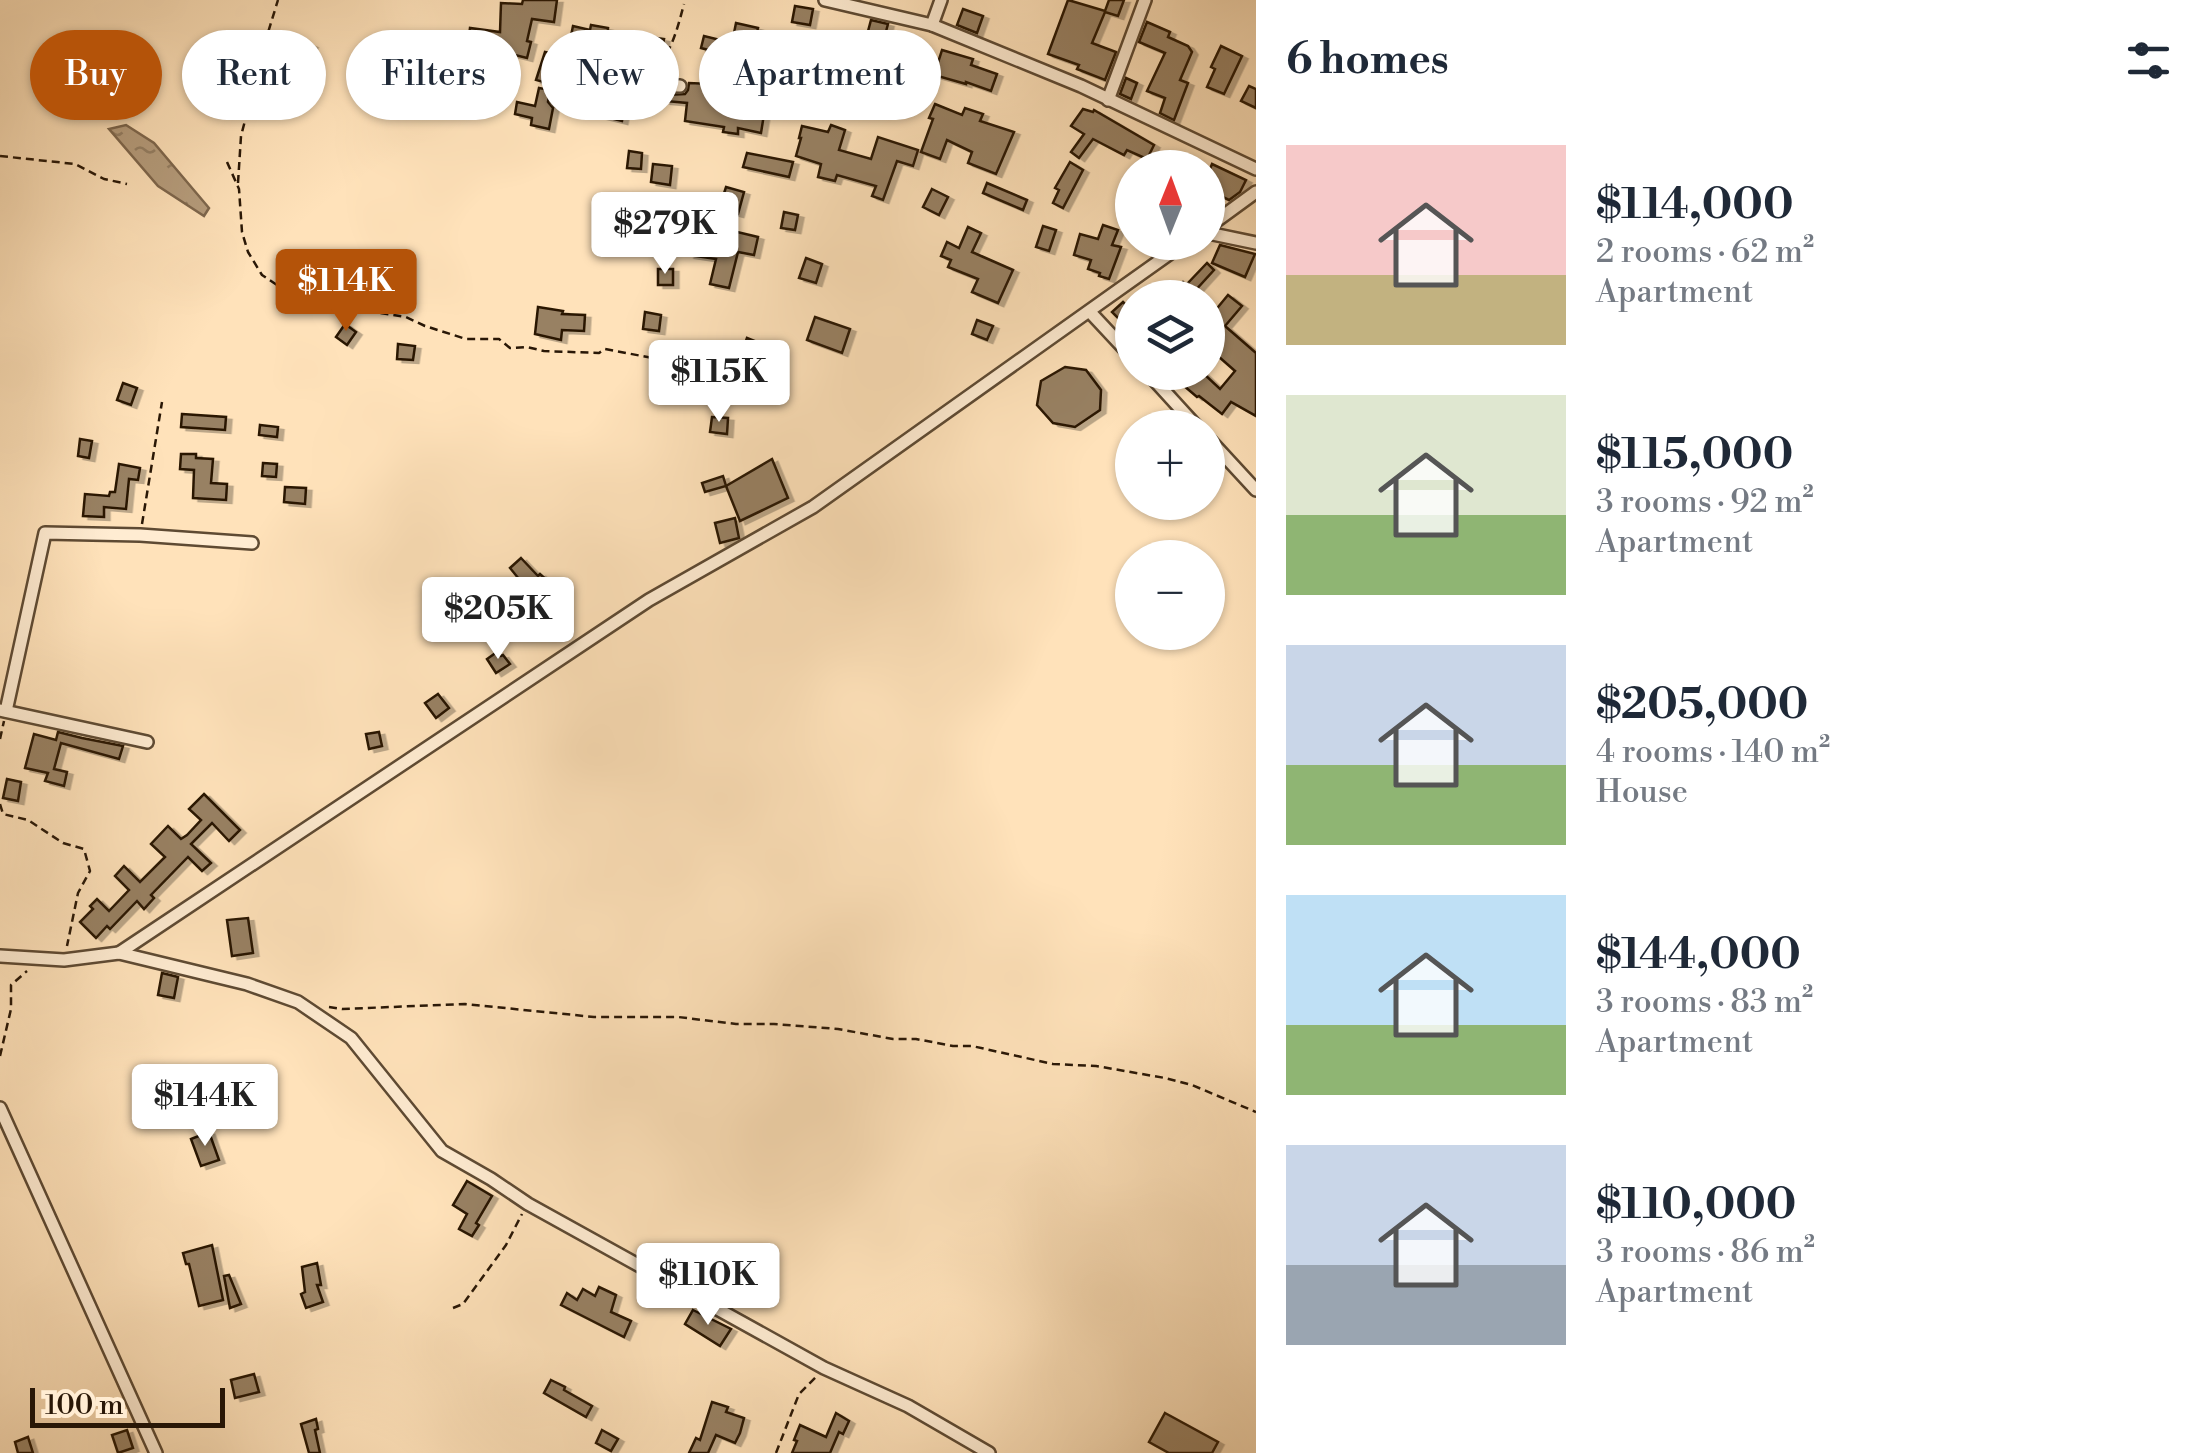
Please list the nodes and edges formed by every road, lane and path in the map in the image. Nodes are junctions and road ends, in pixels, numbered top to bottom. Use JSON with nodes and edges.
{"nodes":[{"id":1,"x":278,"y":0,"type":"edge"},
{"id":2,"x":824,"y":0,"type":"edge"},
{"id":3,"x":941,"y":0,"type":"edge"},
{"id":4,"x":1145,"y":0,"type":"edge"},
{"id":5,"x":684,"y":4,"type":"dead end"},
{"id":6,"x":932,"y":25,"type":"junction"},
{"id":7,"x":677,"y":30,"type":"edge"},
{"id":8,"x":1108,"y":100,"type":"junction"},
{"id":9,"x":0,"y":156,"type":"edge"},
{"id":10,"x":227,"y":162,"type":"dead end"},
{"id":11,"x":1256,"y":169,"type":"edge"},
{"id":12,"x":127,"y":184,"type":"dead end"},
{"id":13,"x":238,"y":189,"type":"junction"},
{"id":14,"x":1256,"y":192,"type":"edge"},
{"id":15,"x":1225,"y":217,"type":"edge"},
{"id":16,"x":1225,"y":235,"type":"edge"},
{"id":17,"x":1256,"y":243,"type":"edge"},
{"id":18,"x":1161,"y":260,"type":"edge"},
{"id":19,"x":1090,"y":312,"type":"junction"},
{"id":20,"x":1115,"y":339,"type":"edge"},
{"id":21,"x":684,"y":364,"type":"dead end"},
{"id":22,"x":1163,"y":390,"type":"edge"},
{"id":23,"x":162,"y":402,"type":"dead end"},
{"id":24,"x":1182,"y":410,"type":"edge"},
{"id":25,"x":1225,"y":456,"type":"edge"},
{"id":26,"x":1256,"y":490,"type":"edge"},
{"id":27,"x":140,"y":535,"type":"junction"},
{"id":28,"x":252,"y":543,"type":"dead end"},
{"id":29,"x":3,"y":711,"type":"edge"},
{"id":30,"x":0,"y":740,"type":"edge"},
{"id":31,"x":147,"y":742,"type":"dead end"},
{"id":32,"x":0,"y":804,"type":"edge"},
{"id":33,"x":119,"y":952,"type":"junction"},
{"id":34,"x":0,"y":956,"type":"edge"},
{"id":35,"x":64,"y":960,"type":"junction"},
{"id":36,"x":26,"y":971,"type":"dead end"},
{"id":37,"x":327,"y":1006,"type":"dead end"},
{"id":38,"x":0,"y":1056,"type":"edge"},
{"id":39,"x":0,"y":1108,"type":"edge"},
{"id":40,"x":1256,"y":1112,"type":"edge"},
{"id":41,"x":528,"y":1204,"type":"junction"},
{"id":42,"x":453,"y":1308,"type":"dead end"},
{"id":43,"x":824,"y":1368,"type":"junction"},
{"id":44,"x":156,"y":1453,"type":"edge"},
{"id":45,"x":776,"y":1453,"type":"edge"},
{"id":46,"x":990,"y":1453,"type":"edge"}],
"edges":[{"from":1,"to":13,"type":"path"},
{"from":2,"to":6,"type":"street"},
{"from":3,"to":6,"type":"street"},
{"from":4,"to":8,"type":"street"},
{"from":5,"to":7,"type":"path"},
{"from":6,"to":8,"type":"street"},
{"from":8,"to":11,"type":"street"},
{"from":9,"to":12,"type":"path"},
{"from":10,"to":13,"type":"path"},
{"from":13,"to":21,"type":"path"},
{"from":14,"to":15,"type":"street"},
{"from":16,"to":17,"type":"street"},
{"from":18,"to":19,"type":"street"},
{"from":19,"to":20,"type":"street"},
{"from":19,"to":33,"type":"street"},
{"from":22,"to":24,"type":"street"},
{"from":23,"to":27,"type":"path"},
{"from":25,"to":26,"type":"street"},
{"from":27,"to":28,"type":"street"},
{"from":27,"to":29,"type":"street"},
{"from":29,"to":30,"type":"path"},
{"from":29,"to":31,"type":"street"},
{"from":32,"to":35,"type":"path"},
{"from":33,"to":35,"type":"street"},
{"from":33,"to":41,"type":"street"},
{"from":34,"to":35,"type":"street"},
{"from":36,"to":38,"type":"path"},
{"from":37,"to":40,"type":"path"},
{"from":39,"to":44,"type":"street"},
{"from":41,"to":42,"type":"path"},
{"from":41,"to":43,"type":"street"},
{"from":43,"to":45,"type":"path"},
{"from":43,"to":46,"type":"street"}]}
